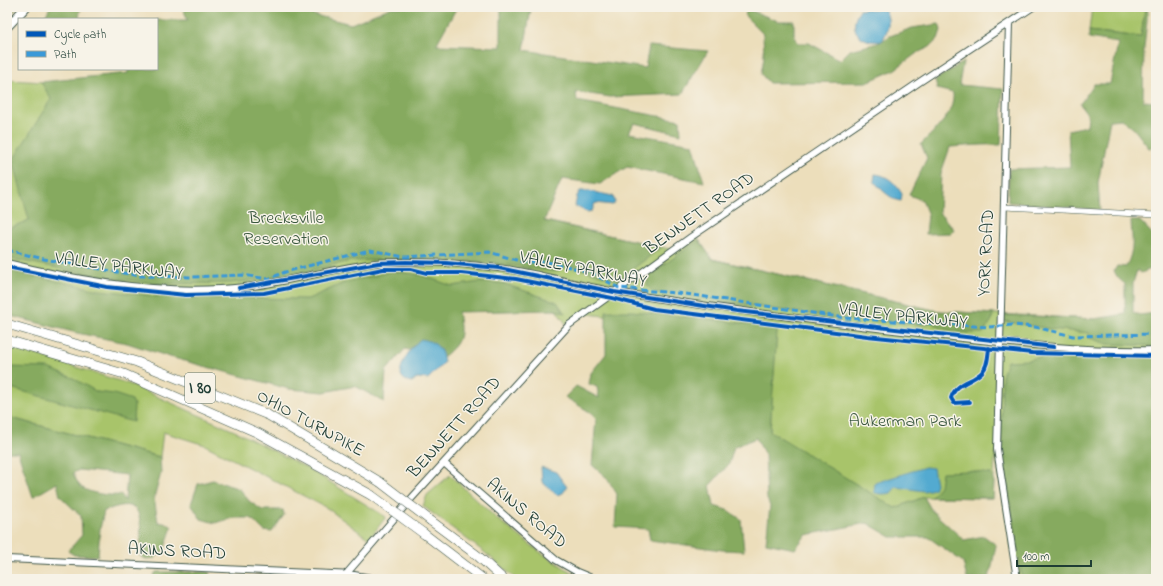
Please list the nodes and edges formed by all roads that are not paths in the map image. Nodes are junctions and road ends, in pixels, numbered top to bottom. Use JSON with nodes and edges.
{"nodes":[{"id":1,"x":26,"y":7,"type":"edge"},
{"id":2,"x":1033,"y":7,"type":"edge"},
{"id":3,"x":1010,"y":24,"type":"junction"},
{"id":4,"x":7,"y":27,"type":"edge"},
{"id":5,"x":1005,"y":207,"type":"junction"},
{"id":6,"x":1156,"y":215,"type":"edge"},
{"id":7,"x":7,"y":263,"type":"edge"},
{"id":8,"x":614,"y":292,"type":"junction"},
{"id":9,"x":7,"y":324,"type":"edge"},
{"id":10,"x":7,"y":340,"type":"edge"},
{"id":11,"x":999,"y":342,"type":"junction"},
{"id":12,"x":1156,"y":350,"type":"edge"},
{"id":13,"x":444,"y":463,"type":"junction"},
{"id":14,"x":7,"y":559,"type":"edge"},
{"id":15,"x":344,"y":577,"type":"edge"},
{"id":16,"x":377,"y":579,"type":"edge"},
{"id":17,"x":483,"y":579,"type":"edge"},
{"id":18,"x":503,"y":579,"type":"edge"},
{"id":19,"x":594,"y":579,"type":"edge"},
{"id":20,"x":1017,"y":579,"type":"edge"}],
"edges":[{"from":1,"to":4,"type":"main road"},
{"from":2,"to":3,"type":"street","name":"BENNETT ROAD"},
{"from":3,"to":5,"type":"street","name":"YORK ROAD"},
{"from":3,"to":8,"type":"street","name":"BENNETT ROAD"},
{"from":5,"to":6,"type":"street"},
{"from":5,"to":11,"type":"street","name":"YORK ROAD"},
{"from":7,"to":8,"type":"street","name":"VALLEY PARKWAY"},
{"from":8,"to":11,"type":"street","name":"VALLEY PARKWAY"},
{"from":8,"to":13,"type":"street","name":"BENNETT ROAD"},
{"from":9,"to":18,"type":"highway","name":"OHIO TURNPIKE","number":"I 80","bridge":true},
{"from":10,"to":17,"type":"highway","name":"OHIO TURNPIKE","number":"I 80","bridge":true},
{"from":11,"to":12,"type":"street","name":"VALLEY PARKWAY"},
{"from":11,"to":20,"type":"street","name":"YORK ROAD"},
{"from":13,"to":15,"type":"street","name":"BENNETT ROAD"},
{"from":13,"to":19,"type":"street","name":"AKINS ROAD"},
{"from":14,"to":15,"type":"street","name":"AKINS ROAD"},
{"from":15,"to":16,"type":"street","name":"AKINS ROAD"}]}
